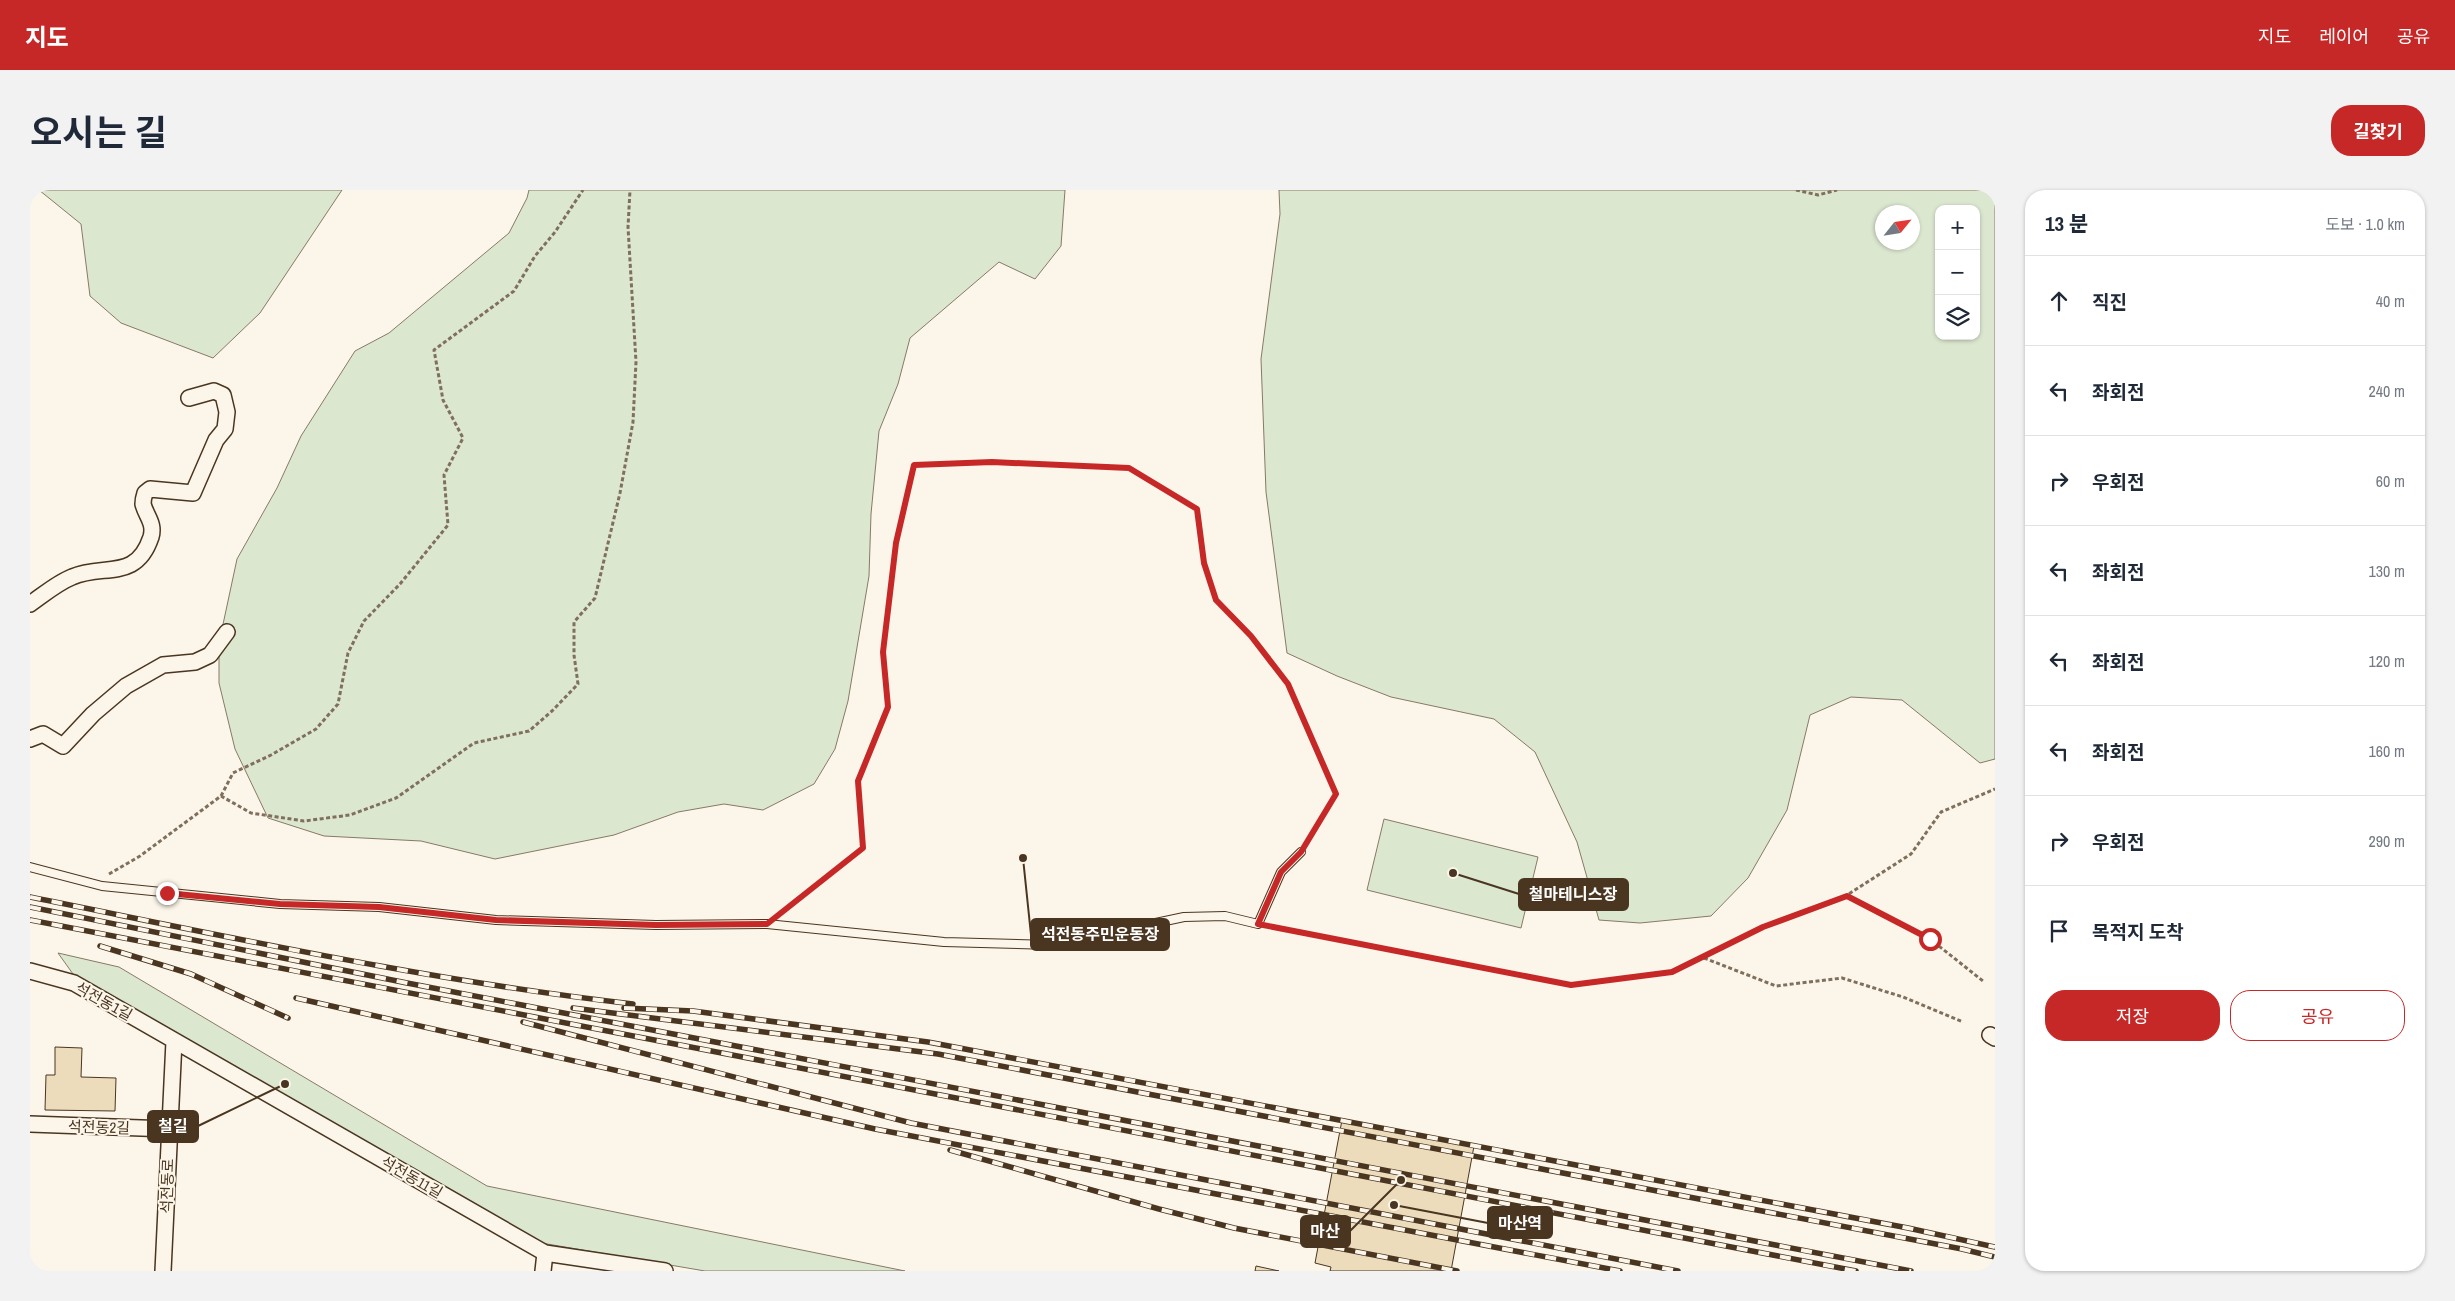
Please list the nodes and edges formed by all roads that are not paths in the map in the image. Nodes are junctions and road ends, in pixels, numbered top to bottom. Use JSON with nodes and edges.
{"nodes":[{"id":1,"x":189,"y":398,"type":"dead end"},
{"id":2,"x":30,"y":604,"type":"edge"},
{"id":3,"x":227,"y":632,"type":"dead end"},
{"id":4,"x":30,"y":739,"type":"edge"},
{"id":5,"x":1301,"y":852,"type":"road end"},
{"id":6,"x":30,"y":867,"type":"edge"},
{"id":7,"x":30,"y":970,"type":"edge"},
{"id":8,"x":174,"y":1041,"type":"junction"},
{"id":9,"x":30,"y":1124,"type":"edge"},
{"id":10,"x":169,"y":1129,"type":"junction"},
{"id":11,"x":544,"y":1253,"type":"junction"},
{"id":12,"x":164,"y":1271,"type":"edge"},
{"id":13,"x":543,"y":1271,"type":"edge"},
{"id":14,"x":666,"y":1271,"type":"edge"}],
"edges":[{"from":1,"to":2,"type":"street"},
{"from":3,"to":4,"type":"street"},
{"from":5,"to":6,"type":"lane"},
{"from":7,"to":8,"type":"street","name":"석전동1길"},
{"from":8,"to":10,"type":"street","name":"석전동로"},
{"from":8,"to":11,"type":"street","name":"석전동11길"},
{"from":9,"to":10,"type":"street","name":"석전동2길"},
{"from":10,"to":12,"type":"street","name":"석전동로"},
{"from":11,"to":13,"type":"street"},
{"from":11,"to":14,"type":"street","name":"석전동11길"}]}
